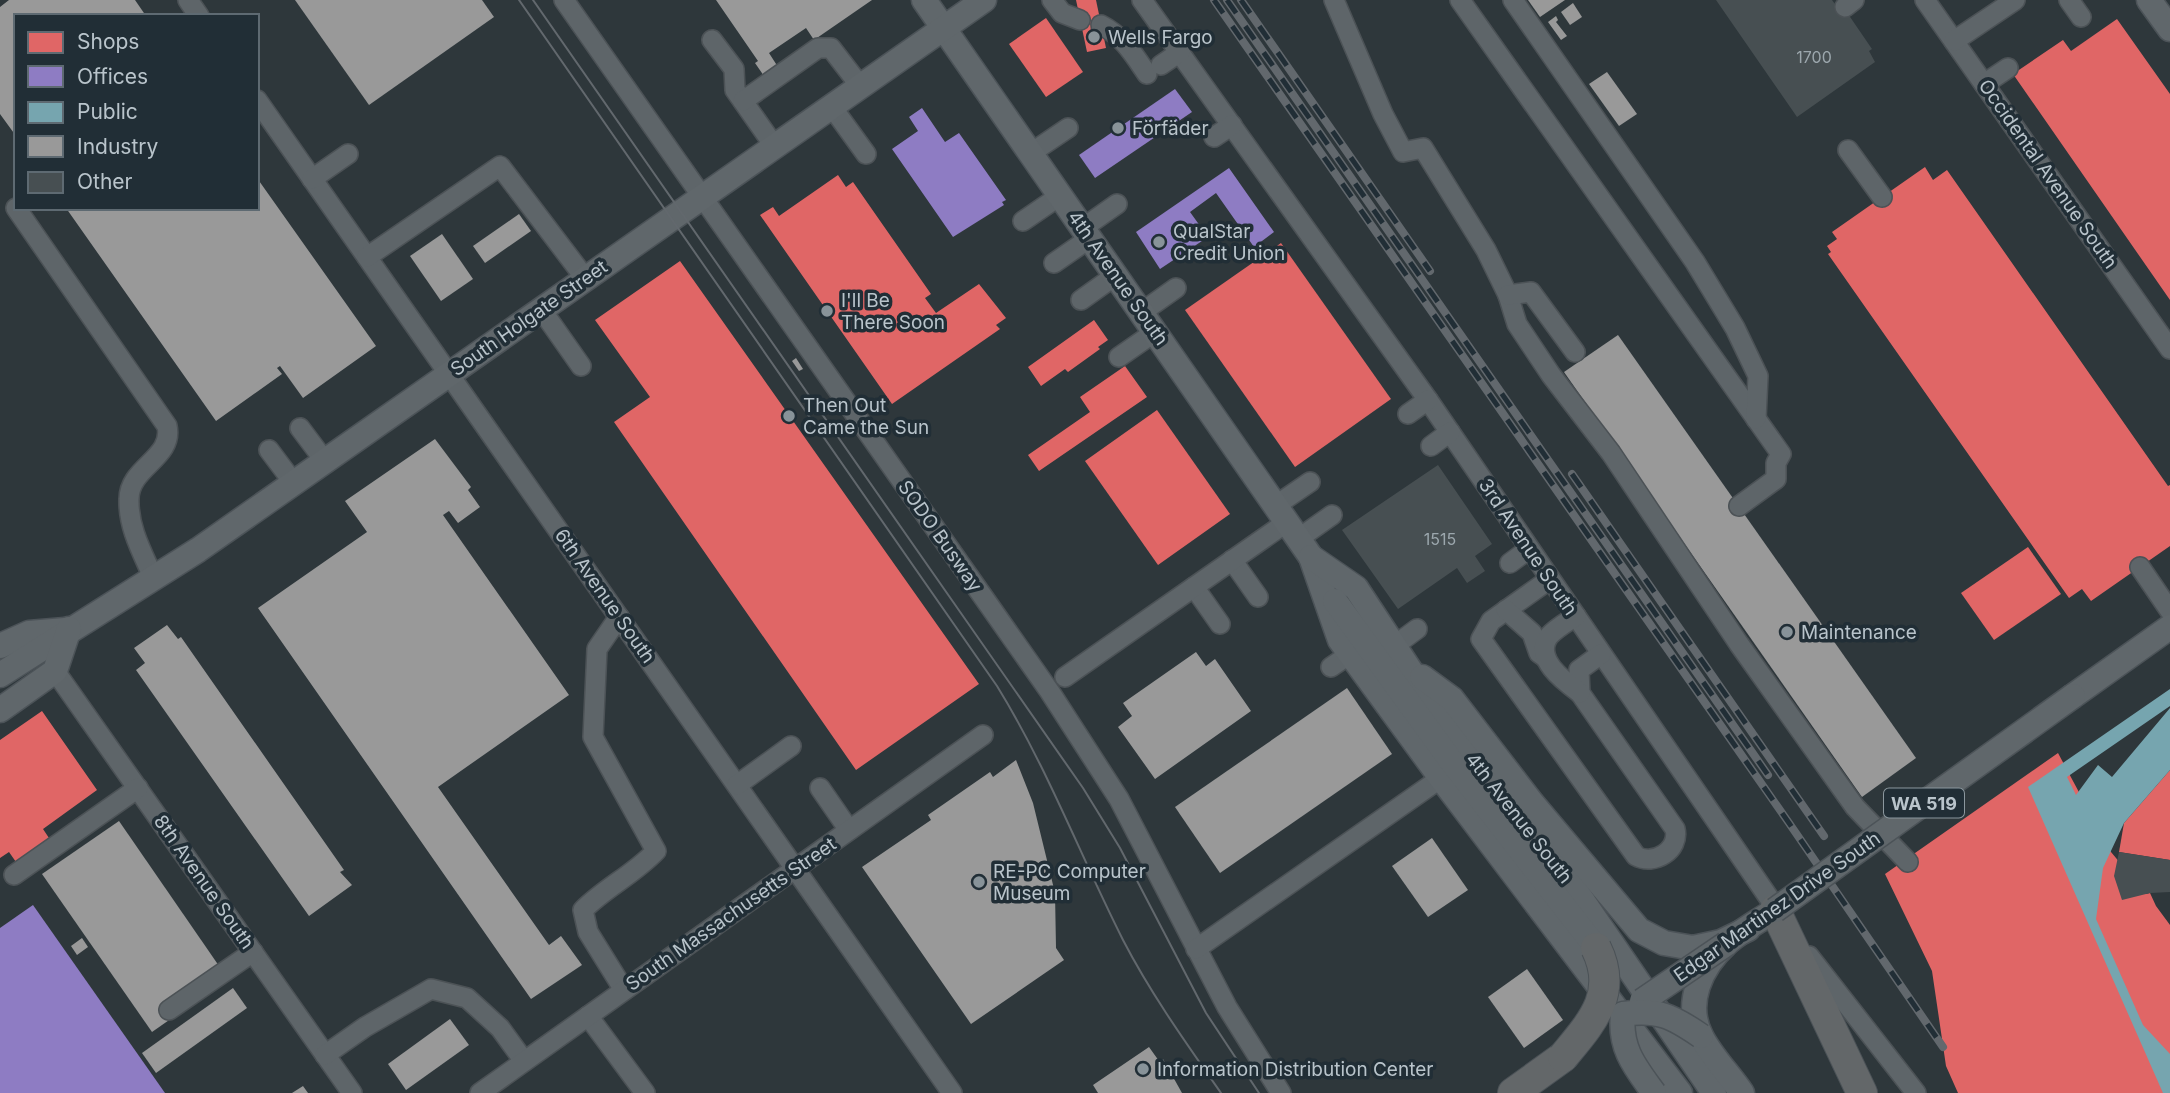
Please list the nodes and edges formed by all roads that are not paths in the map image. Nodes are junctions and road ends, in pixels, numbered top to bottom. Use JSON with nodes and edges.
{"nodes":[{"id":1,"x":564,"y":0,"type":"edge"},
{"id":2,"x":924,"y":0,"type":"edge"},
{"id":3,"x":984,"y":0,"type":"edge"},
{"id":4,"x":1052,"y":0,"type":"edge"},
{"id":5,"x":1142,"y":0,"type":"edge"},
{"id":6,"x":1334,"y":0,"type":"edge"},
{"id":7,"x":1460,"y":0,"type":"edge"},
{"id":8,"x":1513,"y":0,"type":"edge"},
{"id":9,"x":2015,"y":0,"type":"edge"},
{"id":10,"x":2069,"y":0,"type":"edge"},
{"id":11,"x":2149,"y":0,"type":"edge"},
{"id":12,"x":1920,"y":3,"type":"edge"},
{"id":13,"x":2081,"y":17,"type":"dead end"},
{"id":14,"x":1080,"y":20,"type":"dead end"},
{"id":15,"x":1101,"y":25,"type":"dead end"},
{"id":16,"x":944,"y":28,"type":"junction"},
{"id":17,"x":2170,"y":29,"type":"edge"},
{"id":18,"x":712,"y":40,"type":"dead end"},
{"id":19,"x":1947,"y":42,"type":"junction"},
{"id":20,"x":1180,"y":52,"type":"junction"},
{"id":21,"x":2008,"y":68,"type":"dead end"},
{"id":22,"x":1984,"y":84,"type":"junction"},
{"id":23,"x":861,"y":87,"type":"junction"},
{"id":24,"x":743,"y":101,"type":"junction"},
{"id":25,"x":259,"y":103,"type":"edge"},
{"id":26,"x":832,"y":107,"type":"junction"},
{"id":27,"x":1231,"y":125,"type":"junction"},
{"id":28,"x":1068,"y":128,"type":"dead end"},
{"id":29,"x":1214,"y":137,"type":"dead end"},
{"id":30,"x":775,"y":147,"type":"junction"},
{"id":31,"x":1848,"y":150,"type":"dead end"},
{"id":32,"x":1031,"y":153,"type":"junction"},
{"id":33,"x":348,"y":154,"type":"dead end"},
{"id":34,"x":866,"y":154,"type":"dead end"},
{"id":35,"x":312,"y":179,"type":"junction"},
{"id":36,"x":1061,"y":195,"type":"junction"},
{"id":37,"x":703,"y":197,"type":"junction"},
{"id":38,"x":1882,"y":197,"type":"dead end"},
{"id":39,"x":1118,"y":204,"type":"dead end"},
{"id":40,"x":17,"y":210,"type":"edge"},
{"id":41,"x":1023,"y":221,"type":"dead end"},
{"id":42,"x":1087,"y":233,"type":"junction"},
{"id":43,"x":366,"y":257,"type":"junction"},
{"id":44,"x":1054,"y":263,"type":"dead end"},
{"id":45,"x":1116,"y":275,"type":"junction"},
{"id":46,"x":585,"y":278,"type":"junction"},
{"id":47,"x":1176,"y":288,"type":"dead end"},
{"id":48,"x":1508,"y":295,"type":"junction"},
{"id":49,"x":1081,"y":300,"type":"dead end"},
{"id":50,"x":541,"y":309,"type":"junction"},
{"id":51,"x":1149,"y":322,"type":"junction"},
{"id":52,"x":2167,"y":339,"type":"edge"},
{"id":53,"x":1575,"y":352,"type":"dead end"},
{"id":54,"x":1119,"y":358,"type":"dead end"},
{"id":55,"x":580,"y":366,"type":"dead end"},
{"id":56,"x":449,"y":373,"type":"junction"},
{"id":57,"x":1428,"y":400,"type":"junction"},
{"id":58,"x":1408,"y":414,"type":"dead end"},
{"id":59,"x":1756,"y":419,"type":"junction"},
{"id":60,"x":300,"y":428,"type":"dead end"},
{"id":61,"x":1450,"y":432,"type":"junction"},
{"id":62,"x":1431,"y":446,"type":"dead end"},
{"id":63,"x":269,"y":450,"type":"dead end"},
{"id":64,"x":324,"y":460,"type":"junction"},
{"id":65,"x":293,"y":482,"type":"junction"},
{"id":66,"x":1310,"y":482,"type":"dead end"},
{"id":67,"x":1739,"y":506,"type":"dead end"},
{"id":68,"x":1332,"y":515,"type":"dead end"},
{"id":69,"x":1293,"y":531,"type":"junction"},
{"id":70,"x":1529,"y":549,"type":"junction"},
{"id":71,"x":1232,"y":560,"type":"junction"},
{"id":72,"x":1510,"y":563,"type":"dead end"},
{"id":73,"x":2140,"y":566,"type":"dead end"},
{"id":74,"x":153,"y":577,"type":"junction"},
{"id":75,"x":1550,"y":579,"type":"junction"},
{"id":76,"x":1194,"y":587,"type":"junction"},
{"id":77,"x":1258,"y":597,"type":"dead end"},
{"id":78,"x":1506,"y":610,"type":"junction"},
{"id":79,"x":2170,"y":611,"type":"edge"},
{"id":80,"x":1576,"y":616,"type":"junction"},
{"id":81,"x":619,"y":617,"type":"junction"},
{"id":82,"x":1220,"y":624,"type":"dead end"},
{"id":83,"x":2170,"y":627,"type":"edge"},
{"id":84,"x":69,"y":629,"type":"junction"},
{"id":85,"x":1417,"y":629,"type":"dead end"},
{"id":86,"x":0,"y":646,"type":"edge"},
{"id":87,"x":1394,"y":646,"type":"junction"},
{"id":88,"x":1601,"y":654,"type":"junction"},
{"id":89,"x":1546,"y":659,"type":"junction"},
{"id":90,"x":1408,"y":667,"type":"junction"},
{"id":91,"x":55,"y":671,"type":"junction"},
{"id":92,"x":0,"y":675,"type":"edge"},
{"id":93,"x":1065,"y":677,"type":"dead end"},
{"id":94,"x":1580,"y":693,"type":"junction"},
{"id":95,"x":0,"y":710,"type":"edge"},
{"id":96,"x":983,"y":735,"type":"dead end"},
{"id":97,"x":791,"y":746,"type":"dead end"},
{"id":98,"x":1441,"y":778,"type":"junction"},
{"id":99,"x":737,"y":785,"type":"junction"},
{"id":100,"x":138,"y":788,"type":"junction"},
{"id":101,"x":820,"y":788,"type":"dead end"},
{"id":102,"x":849,"y":830,"type":"junction"},
{"id":103,"x":1908,"y":862,"type":"dead end"},
{"id":104,"x":795,"y":869,"type":"junction"},
{"id":105,"x":14,"y":875,"type":"dead end"},
{"id":106,"x":1775,"y":910,"type":"junction"},
{"id":107,"x":1748,"y":929,"type":"junction"},
{"id":108,"x":1726,"y":944,"type":"junction"},
{"id":109,"x":1596,"y":948,"type":"junction"},
{"id":110,"x":1196,"y":949,"type":"junction"},
{"id":111,"x":253,"y":952,"type":"junction"},
{"id":112,"x":624,"y":990,"type":"junction"},
{"id":113,"x":1632,"y":1007,"type":"junction"},
{"id":114,"x":169,"y":1010,"type":"dead end"},
{"id":115,"x":588,"y":1016,"type":"junction"},
{"id":116,"x":1701,"y":1036,"type":"junction"},
{"id":117,"x":325,"y":1055,"type":"junction"},
{"id":118,"x":1563,"y":1057,"type":"junction"},
{"id":119,"x":524,"y":1061,"type":"junction"},
{"id":120,"x":352,"y":1093,"type":"edge"},
{"id":121,"x":480,"y":1093,"type":"edge"},
{"id":122,"x":646,"y":1093,"type":"edge"},
{"id":123,"x":952,"y":1093,"type":"edge"},
{"id":124,"x":1281,"y":1093,"type":"edge"},
{"id":125,"x":1513,"y":1093,"type":"edge"},
{"id":126,"x":1654,"y":1093,"type":"edge"},
{"id":127,"x":1680,"y":1093,"type":"edge"},
{"id":128,"x":1714,"y":1093,"type":"edge"},
{"id":129,"x":1742,"y":1093,"type":"edge"},
{"id":130,"x":1862,"y":1093,"type":"edge"},
{"id":131,"x":1916,"y":1093,"type":"edge"}],
"edges":[{"from":1,"to":37,"type":"street","name":"SODO Busway"},
{"from":2,"to":16,"type":"main road","name":"4th Avenue South"},
{"from":3,"to":16,"type":"main road","name":"South Holgate Street"},
{"from":4,"to":14,"type":"street"},
{"from":5,"to":20,"type":"street","name":"3rd Avenue South"},
{"from":6,"to":48,"type":"street"},
{"from":7,"to":59,"type":"street"},
{"from":8,"to":59,"type":"street"},
{"from":9,"to":19,"type":"street"},
{"from":10,"to":13,"type":"street"},
{"from":11,"to":17,"type":"main road"},
{"from":12,"to":19,"type":"street","name":"Occidental Avenue South"},
{"from":15,"to":20,"type":"street"},
{"from":16,"to":23,"type":"main road","name":"South Holgate Street"},
{"from":16,"to":32,"type":"main road","name":"4th Avenue South"},
{"from":18,"to":24,"type":"street"},
{"from":19,"to":22,"type":"street","name":"Occidental Avenue South"},
{"from":20,"to":27,"type":"street","name":"3rd Avenue South"},
{"from":21,"to":22,"type":"street"},
{"from":22,"to":52,"type":"street","name":"Occidental Avenue South"},
{"from":23,"to":24,"type":"street"},
{"from":23,"to":26,"type":"main road","name":"South Holgate Street"},
{"from":24,"to":30,"type":"street"},
{"from":25,"to":35,"type":"street","name":"6th Avenue South"},
{"from":26,"to":30,"type":"main road","name":"South Holgate Street"},
{"from":26,"to":34,"type":"street"},
{"from":27,"to":29,"type":"street"},
{"from":27,"to":57,"type":"street","name":"3rd Avenue South"},
{"from":28,"to":32,"type":"street"},
{"from":30,"to":37,"type":"main road","name":"South Holgate Street"},
{"from":31,"to":38,"type":"street"},
{"from":32,"to":36,"type":"main road","name":"4th Avenue South"},
{"from":33,"to":35,"type":"street"},
{"from":35,"to":43,"type":"street","name":"6th Avenue South"},
{"from":36,"to":41,"type":"street"},
{"from":36,"to":42,"type":"main road","name":"4th Avenue South"},
{"from":37,"to":46,"type":"main road","name":"South Holgate Street"},
{"from":37,"to":110,"type":"street","name":"SODO Busway"},
{"from":39,"to":42,"type":"street"},
{"from":40,"to":74,"type":"street"},
{"from":42,"to":44,"type":"street"},
{"from":42,"to":45,"type":"main road","name":"4th Avenue South"},
{"from":43,"to":46,"type":"street"},
{"from":43,"to":56,"type":"street","name":"6th Avenue South"},
{"from":45,"to":49,"type":"street"},
{"from":45,"to":51,"type":"main road","name":"4th Avenue South"},
{"from":46,"to":50,"type":"main road","name":"South Holgate Street"},
{"from":47,"to":51,"type":"street"},
{"from":48,"to":53,"type":"street"},
{"from":48,"to":103,"type":"street"},
{"from":50,"to":55,"type":"street"},
{"from":50,"to":56,"type":"main road","name":"South Holgate Street"},
{"from":51,"to":54,"type":"street"},
{"from":51,"to":69,"type":"main road","name":"4th Avenue South"},
{"from":56,"to":64,"type":"main road","name":"South Holgate Street"},
{"from":56,"to":81,"type":"street","name":"6th Avenue South"},
{"from":57,"to":58,"type":"street"},
{"from":57,"to":61,"type":"street","name":"3rd Avenue South"},
{"from":59,"to":67,"type":"street"},
{"from":60,"to":64,"type":"street"},
{"from":61,"to":62,"type":"street"},
{"from":61,"to":70,"type":"street","name":"3rd Avenue South"},
{"from":63,"to":65,"type":"street"},
{"from":64,"to":65,"type":"main road","name":"South Holgate Street"},
{"from":65,"to":74,"type":"main road","name":"South Holgate Street"},
{"from":66,"to":69,"type":"street"},
{"from":68,"to":69,"type":"street"},
{"from":69,"to":71,"type":"street"},
{"from":69,"to":87,"type":"main road","name":"4th Avenue South"},
{"from":69,"to":98,"type":"main road","name":"4th Avenue South"},
{"from":69,"to":109,"type":"main road"},
{"from":70,"to":72,"type":"street"},
{"from":70,"to":75,"type":"street","name":"3rd Avenue South"},
{"from":71,"to":76,"type":"street"},
{"from":71,"to":77,"type":"street"},
{"from":73,"to":79,"type":"street"},
{"from":74,"to":84,"type":"main road","name":"South Holgate Street"},
{"from":75,"to":78,"type":"street"},
{"from":75,"to":80,"type":"street","name":"3rd Avenue South"},
{"from":76,"to":82,"type":"street"},
{"from":76,"to":93,"type":"street"},
{"from":78,"to":89,"type":"street"},
{"from":78,"to":94,"type":"street"},
{"from":80,"to":88,"type":"street","name":"3rd Avenue South"},
{"from":80,"to":89,"type":"street"},
{"from":81,"to":99,"type":"street","name":"6th Avenue South"},
{"from":81,"to":112,"type":"street"},
{"from":83,"to":106,"type":"main road","name":"Edgar Martinez Drive South","number":"WA 519","bridge":true},
{"from":84,"to":86,"type":"main road","name":"South Holgate Street"},
{"from":84,"to":91,"type":"main road"},
{"from":84,"to":92,"type":"main road","name":"South Holgate Street"},
{"from":85,"to":87,"type":"street"},
{"from":87,"to":90,"type":"main road","name":"4th Avenue South"},
{"from":88,"to":94,"type":"street"},
{"from":88,"to":131,"type":"street","name":"3rd Avenue South"},
{"from":89,"to":94,"type":"street"},
{"from":90,"to":107,"type":"main road"},
{"from":90,"to":128,"type":"main road","name":"4th Avenue South"},
{"from":91,"to":95,"type":"main road"},
{"from":91,"to":100,"type":"street","name":"8th Avenue South"},
{"from":96,"to":102,"type":"street","name":"South Massachusetts Street"},
{"from":97,"to":99,"type":"street"},
{"from":98,"to":110,"type":"street"},
{"from":98,"to":127,"type":"main road","name":"4th Avenue South"},
{"from":99,"to":104,"type":"street","name":"6th Avenue South"},
{"from":100,"to":105,"type":"street"},
{"from":100,"to":111,"type":"street","name":"8th Avenue South"},
{"from":101,"to":102,"type":"street"},
{"from":102,"to":104,"type":"street","name":"South Massachusetts Street"},
{"from":104,"to":112,"type":"street","name":"South Massachusetts Street"},
{"from":104,"to":123,"type":"street","name":"6th Avenue South"},
{"from":106,"to":107,"type":"main road","name":"Edgar Martinez Drive South","number":"WA 519"},
{"from":106,"to":130,"type":"highway"},
{"from":107,"to":108,"type":"main road","name":"Edgar Martinez Drive South","number":"WA 519"},
{"from":108,"to":113,"type":"main road","name":"Edgar Martinez Drive South","number":"WA 519","bridge":true},
{"from":108,"to":116,"type":"main road","bridge":true},
{"from":109,"to":113,"type":"main road","bridge":true},
{"from":109,"to":118,"type":"highway","bridge":true},
{"from":110,"to":124,"type":"street","name":"SODO Busway"},
{"from":111,"to":114,"type":"street"},
{"from":111,"to":117,"type":"street","name":"8th Avenue South"},
{"from":112,"to":115,"type":"street","name":"South Massachusetts Street"},
{"from":113,"to":116,"type":"main road","bridge":true},
{"from":113,"to":118,"type":"highway","bridge":true},
{"from":113,"to":126,"type":"main road","bridge":true},
{"from":115,"to":119,"type":"street","name":"South Massachusetts Street"},
{"from":115,"to":122,"type":"street"},
{"from":116,"to":129,"type":"main road"},
{"from":117,"to":119,"type":"street"},
{"from":117,"to":120,"type":"street","name":"8th Avenue South"},
{"from":118,"to":125,"type":"highway"},
{"from":119,"to":121,"type":"street","name":"South Massachusetts Street"}]}
